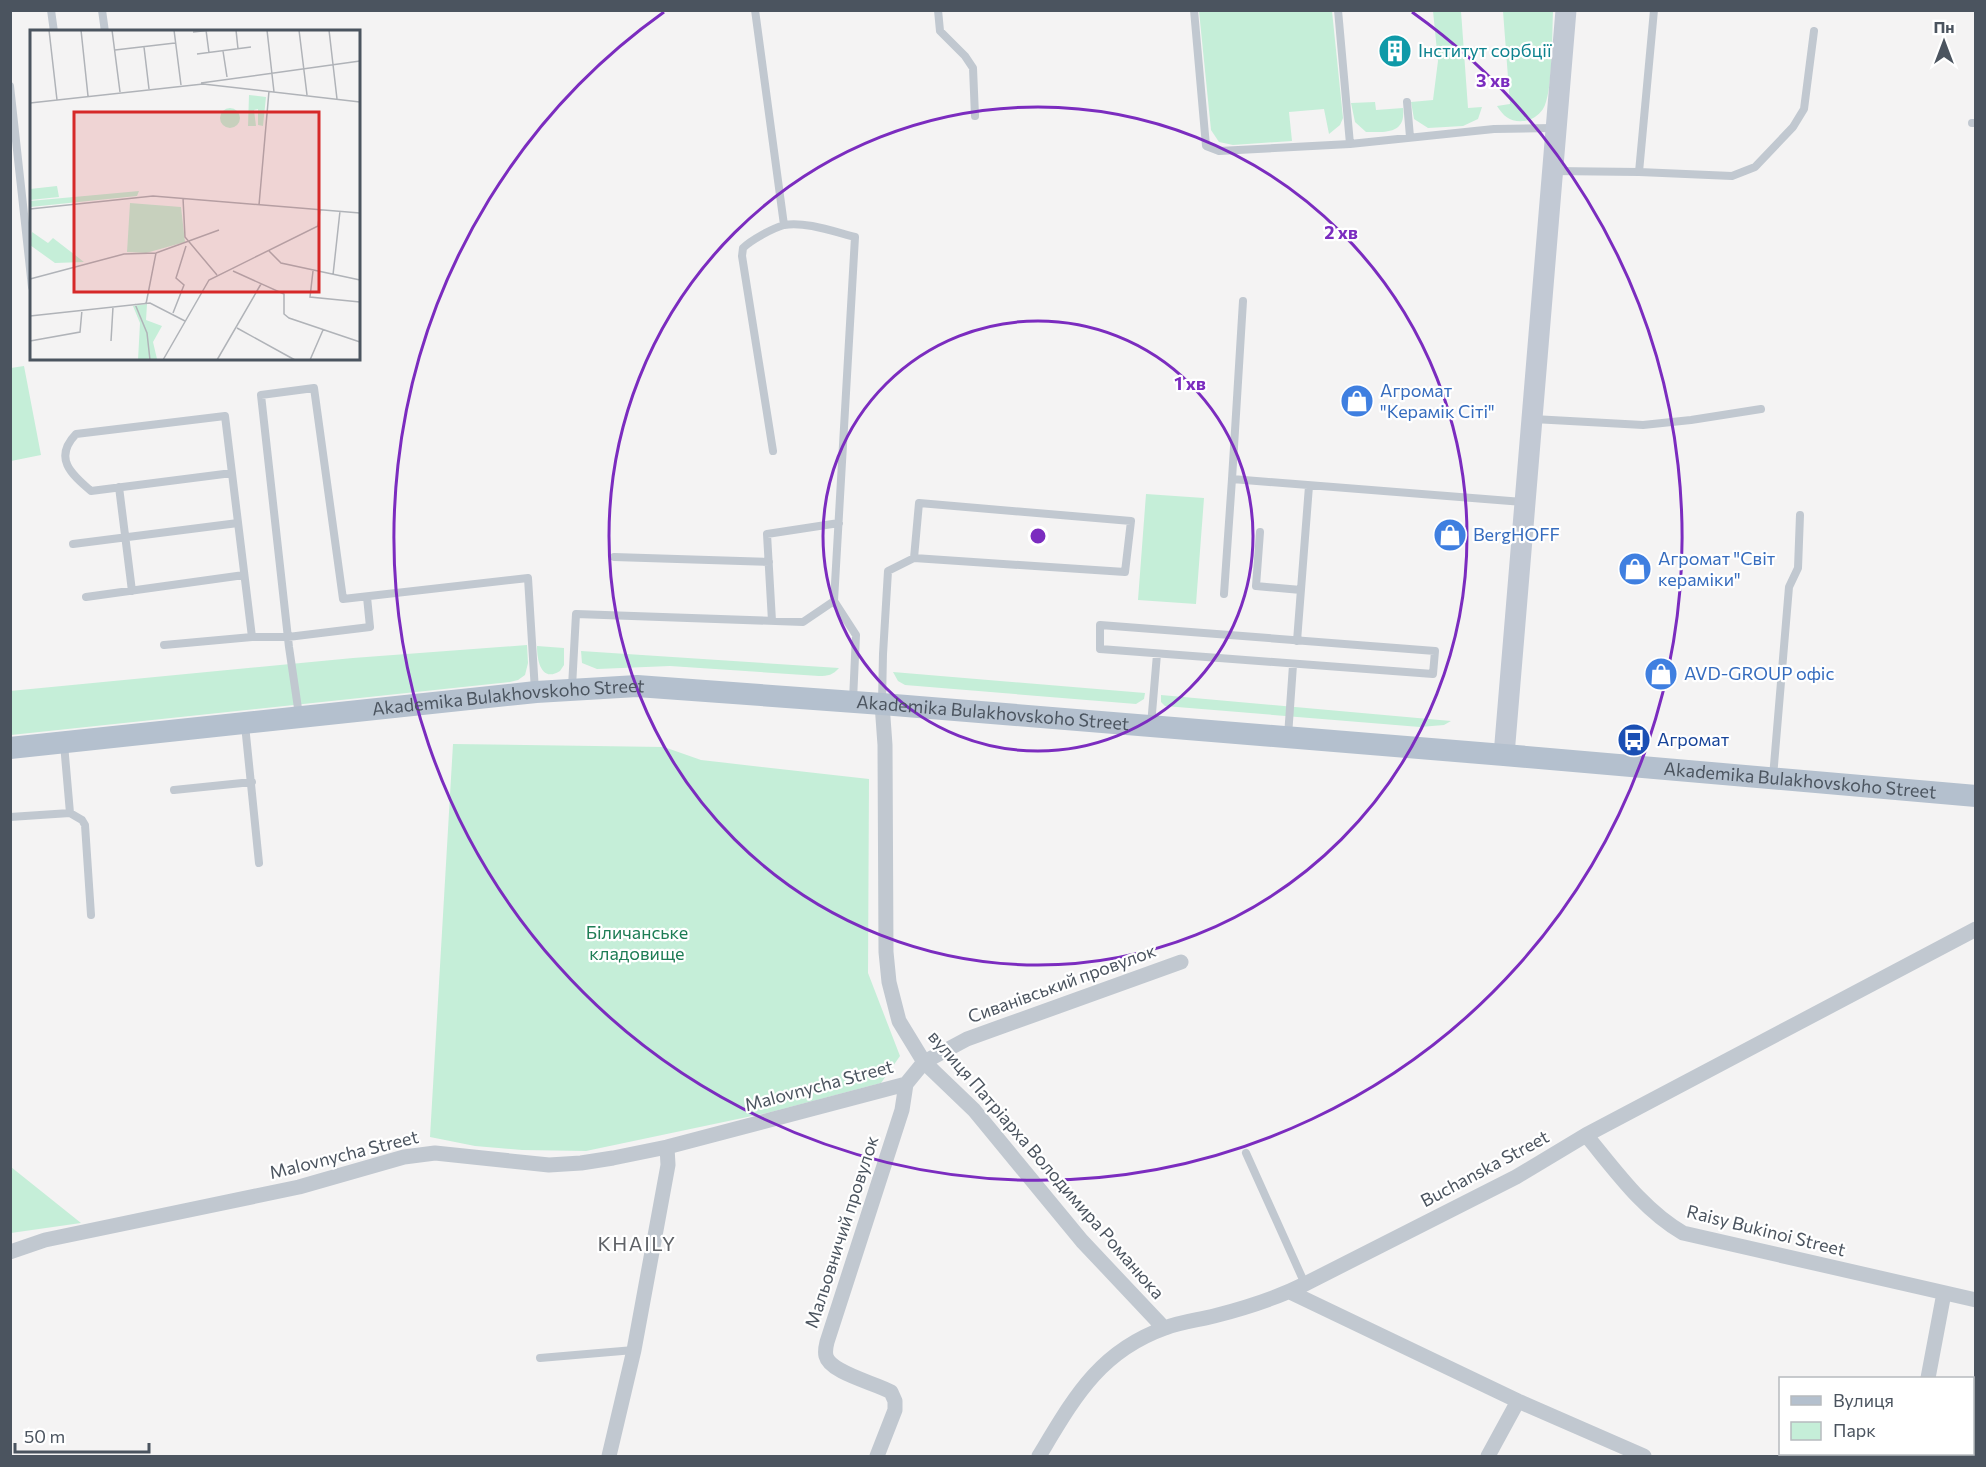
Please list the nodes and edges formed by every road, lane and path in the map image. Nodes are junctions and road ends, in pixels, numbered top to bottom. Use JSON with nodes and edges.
{"nodes":[{"id":1,"x":51,"y":10,"type":"edge"},
{"id":2,"x":102,"y":10,"type":"edge"},
{"id":3,"x":755,"y":10,"type":"edge"},
{"id":4,"x":938,"y":10,"type":"edge"},
{"id":5,"x":1194,"y":10,"type":"edge"},
{"id":6,"x":1338,"y":10,"type":"edge"},
{"id":7,"x":1566,"y":10,"type":"edge"},
{"id":8,"x":1654,"y":10,"type":"edge"},
{"id":9,"x":54,"y":30,"type":"edge"},
{"id":10,"x":105,"y":30,"type":"edge"},
{"id":11,"x":1814,"y":31,"type":"dead end"},
{"id":12,"x":10,"y":86,"type":"edge"},
{"id":13,"x":1407,"y":102,"type":"dead end"},
{"id":14,"x":975,"y":116,"type":"dead end"},
{"id":15,"x":1555,"y":128,"type":"junction"},
{"id":16,"x":1410,"y":137,"type":"junction"},
{"id":17,"x":1350,"y":144,"type":"junction"},
{"id":18,"x":1552,"y":171,"type":"junction"},
{"id":19,"x":1639,"y":172,"type":"junction"},
{"id":20,"x":784,"y":225,"type":"junction"},
{"id":21,"x":30,"y":269,"type":"edge"},
{"id":22,"x":1243,"y":301,"type":"dead end"},
{"id":23,"x":1761,"y":409,"type":"dead end"},
{"id":24,"x":1531,"y":419,"type":"junction"},
{"id":25,"x":773,"y":451,"type":"dead end"},
{"id":26,"x":232,"y":473,"type":"junction"},
{"id":27,"x":1232,"y":479,"type":"junction"},
{"id":28,"x":1309,"y":486,"type":"junction"},
{"id":29,"x":119,"y":487,"type":"junction"},
{"id":30,"x":1524,"y":502,"type":"junction"},
{"id":31,"x":1800,"y":515,"type":"dead end"},
{"id":32,"x":238,"y":524,"type":"junction"},
{"id":33,"x":839,"y":524,"type":"junction"},
{"id":34,"x":1260,"y":532,"type":"dead end"},
{"id":35,"x":126,"y":538,"type":"junction"},
{"id":36,"x":73,"y":544,"type":"dead end"},
{"id":37,"x":614,"y":556,"type":"dead end"},
{"id":38,"x":914,"y":558,"type":"junction"},
{"id":39,"x":769,"y":562,"type":"junction"},
{"id":40,"x":244,"y":575,"type":"junction"},
{"id":41,"x":1301,"y":590,"type":"junction"},
{"id":42,"x":132,"y":591,"type":"junction"},
{"id":43,"x":1224,"y":594,"type":"dead end"},
{"id":44,"x":86,"y":597,"type":"dead end"},
{"id":45,"x":368,"y":597,"type":"junction"},
{"id":46,"x":834,"y":601,"type":"junction"},
{"id":47,"x":772,"y":621,"type":"junction"},
{"id":48,"x":252,"y":636,"type":"junction"},
{"id":49,"x":288,"y":636,"type":"junction"},
{"id":50,"x":1297,"y":641,"type":"junction"},
{"id":51,"x":164,"y":645,"type":"dead end"},
{"id":52,"x":1157,"y":654,"type":"junction"},
{"id":53,"x":1293,"y":665,"type":"junction"},
{"id":54,"x":572,"y":689,"type":"junction"},
{"id":55,"x":536,"y":692,"type":"junction"},
{"id":56,"x":853,"y":702,"type":"junction"},
{"id":57,"x":882,"y":704,"type":"junction"},
{"id":58,"x":299,"y":718,"type":"junction"},
{"id":59,"x":245,"y":724,"type":"junction"},
{"id":60,"x":1150,"y":726,"type":"junction"},
{"id":61,"x":1287,"y":738,"type":"junction"},
{"id":62,"x":64,"y":742,"type":"junction"},
{"id":63,"x":10,"y":748,"type":"edge"},
{"id":64,"x":1504,"y":755,"type":"junction"},
{"id":65,"x":1772,"y":778,"type":"junction"},
{"id":66,"x":252,"y":782,"type":"junction"},
{"id":67,"x":174,"y":790,"type":"dead end"},
{"id":68,"x":1976,"y":796,"type":"edge"},
{"id":69,"x":70,"y":813,"type":"junction"},
{"id":70,"x":10,"y":817,"type":"edge"},
{"id":71,"x":259,"y":863,"type":"dead end"},
{"id":72,"x":91,"y":915,"type":"dead end"},
{"id":73,"x":1976,"y":929,"type":"edge"},
{"id":74,"x":1181,"y":962,"type":"dead end"},
{"id":75,"x":924,"y":1062,"type":"junction"},
{"id":76,"x":906,"y":1084,"type":"junction"},
{"id":77,"x":1586,"y":1135,"type":"junction"},
{"id":78,"x":667,"y":1147,"type":"junction"},
{"id":79,"x":1246,"y":1153,"type":"dead end"},
{"id":80,"x":10,"y":1252,"type":"edge"},
{"id":81,"x":1305,"y":1284,"type":"junction"},
{"id":82,"x":1290,"y":1292,"type":"junction"},
{"id":83,"x":1944,"y":1293,"type":"junction"},
{"id":84,"x":1976,"y":1300,"type":"edge"},
{"id":85,"x":1164,"y":1328,"type":"junction"},
{"id":86,"x":634,"y":1350,"type":"junction"},
{"id":87,"x":540,"y":1358,"type":"dead end"},
{"id":88,"x":1928,"y":1377,"type":"edge"},
{"id":89,"x":1518,"y":1401,"type":"junction"},
{"id":90,"x":609,"y":1456,"type":"edge"},
{"id":91,"x":877,"y":1456,"type":"edge"},
{"id":92,"x":1039,"y":1456,"type":"edge"},
{"id":93,"x":1488,"y":1456,"type":"edge"},
{"id":94,"x":1644,"y":1456,"type":"edge"}],
"edges":[{"from":1,"to":9,"type":"lane"},
{"from":2,"to":10,"type":"lane"},
{"from":3,"to":20,"type":"lane"},
{"from":4,"to":14,"type":"lane"},
{"from":5,"to":17,"type":"lane"},
{"from":6,"to":17,"type":"lane"},
{"from":7,"to":15,"type":"street"},
{"from":8,"to":19,"type":"lane"},
{"from":11,"to":19,"type":"lane"},
{"from":12,"to":21,"type":"lane"},
{"from":13,"to":16,"type":"lane"},
{"from":15,"to":16,"type":"lane"},
{"from":15,"to":18,"type":"street"},
{"from":16,"to":17,"type":"lane"},
{"from":18,"to":19,"type":"lane"},
{"from":18,"to":24,"type":"street"},
{"from":20,"to":25,"type":"lane"},
{"from":20,"to":33,"type":"lane"},
{"from":22,"to":27,"type":"lane"},
{"from":23,"to":24,"type":"lane"},
{"from":24,"to":30,"type":"street"},
{"from":26,"to":29,"type":"lane"},
{"from":26,"to":29,"type":"lane"},
{"from":26,"to":32,"type":"lane"},
{"from":27,"to":28,"type":"lane"},
{"from":27,"to":43,"type":"lane"},
{"from":28,"to":30,"type":"lane"},
{"from":28,"to":41,"type":"lane"},
{"from":29,"to":35,"type":"lane"},
{"from":30,"to":64,"type":"street"},
{"from":31,"to":65,"type":"lane"},
{"from":32,"to":35,"type":"lane"},
{"from":32,"to":40,"type":"lane"},
{"from":33,"to":39,"type":"lane"},
{"from":33,"to":46,"type":"lane"},
{"from":34,"to":41,"type":"lane"},
{"from":35,"to":36,"type":"lane"},
{"from":35,"to":42,"type":"lane"},
{"from":37,"to":39,"type":"lane"},
{"from":38,"to":38,"type":"lane"},
{"from":38,"to":57,"type":"lane"},
{"from":39,"to":47,"type":"lane"},
{"from":40,"to":42,"type":"lane"},
{"from":40,"to":48,"type":"lane"},
{"from":41,"to":50,"type":"lane"},
{"from":42,"to":44,"type":"lane"},
{"from":45,"to":49,"type":"lane"},
{"from":45,"to":49,"type":"lane"},
{"from":45,"to":55,"type":"lane"},
{"from":46,"to":47,"type":"lane"},
{"from":46,"to":56,"type":"lane"},
{"from":47,"to":54,"type":"lane"},
{"from":48,"to":49,"type":"lane"},
{"from":48,"to":51,"type":"lane"},
{"from":49,"to":58,"type":"lane"},
{"from":50,"to":52,"type":"lane"},
{"from":50,"to":53,"type":"lane"},
{"from":52,"to":53,"type":"lane"},
{"from":52,"to":60,"type":"lane"},
{"from":53,"to":61,"type":"lane"},
{"from":54,"to":55,"type":"main road","name":"Akademika Bulakhovskoho Street"},
{"from":54,"to":56,"type":"main road","name":"Akademika Bulakhovskoho Street"},
{"from":55,"to":58,"type":"main road","name":"Akademika Bulakhovskoho Street"},
{"from":56,"to":57,"type":"main road","name":"Akademika Bulakhovskoho Street"},
{"from":57,"to":60,"type":"main road","name":"Akademika Bulakhovskoho Street"},
{"from":57,"to":75,"type":"street","name":"вулиця Патріарха Володимира Романюка"},
{"from":58,"to":59,"type":"main road","name":"Akademika Bulakhovskoho Street"},
{"from":59,"to":62,"type":"main road","name":"Akademika Bulakhovskoho Street"},
{"from":59,"to":66,"type":"lane"},
{"from":60,"to":61,"type":"main road","name":"Akademika Bulakhovskoho Street"},
{"from":61,"to":64,"type":"main road","name":"Akademika Bulakhovskoho Street"},
{"from":62,"to":63,"type":"main road","name":"Akademika Bulakhovskoho Street"},
{"from":62,"to":69,"type":"lane"},
{"from":64,"to":65,"type":"main road","name":"Akademika Bulakhovskoho Street"},
{"from":65,"to":68,"type":"main road","name":"Akademika Bulakhovskoho Street"},
{"from":66,"to":67,"type":"lane"},
{"from":66,"to":71,"type":"lane"},
{"from":69,"to":70,"type":"lane"},
{"from":69,"to":72,"type":"lane"},
{"from":73,"to":77,"type":"street","name":"Buchanska Street"},
{"from":74,"to":75,"type":"street","name":"Сиванівський провулок"},
{"from":75,"to":76,"type":"street","name":"Malovnycha Street"},
{"from":75,"to":85,"type":"street","name":"вулиця Патріарха Володимира Романюка"},
{"from":76,"to":78,"type":"street","name":"Malovnycha Street"},
{"from":76,"to":91,"type":"street","name":"Мальовничий провулок"},
{"from":77,"to":81,"type":"street","name":"Buchanska Street"},
{"from":77,"to":83,"type":"street","name":"Raisy Bukinoi Street"},
{"from":78,"to":80,"type":"street","name":"Malovnycha Street"},
{"from":78,"to":86,"type":"street"},
{"from":79,"to":81,"type":"lane"},
{"from":81,"to":82,"type":"street","name":"Buchanska Street"},
{"from":82,"to":85,"type":"street","name":"Buchanska Street"},
{"from":82,"to":89,"type":"street"},
{"from":83,"to":84,"type":"street","name":"Raisy Bukinoi Street"},
{"from":83,"to":88,"type":"street"},
{"from":85,"to":92,"type":"street","name":"Buchanska Street"},
{"from":86,"to":87,"type":"lane"},
{"from":86,"to":90,"type":"street"},
{"from":89,"to":93,"type":"street"},
{"from":89,"to":94,"type":"street"}]}
